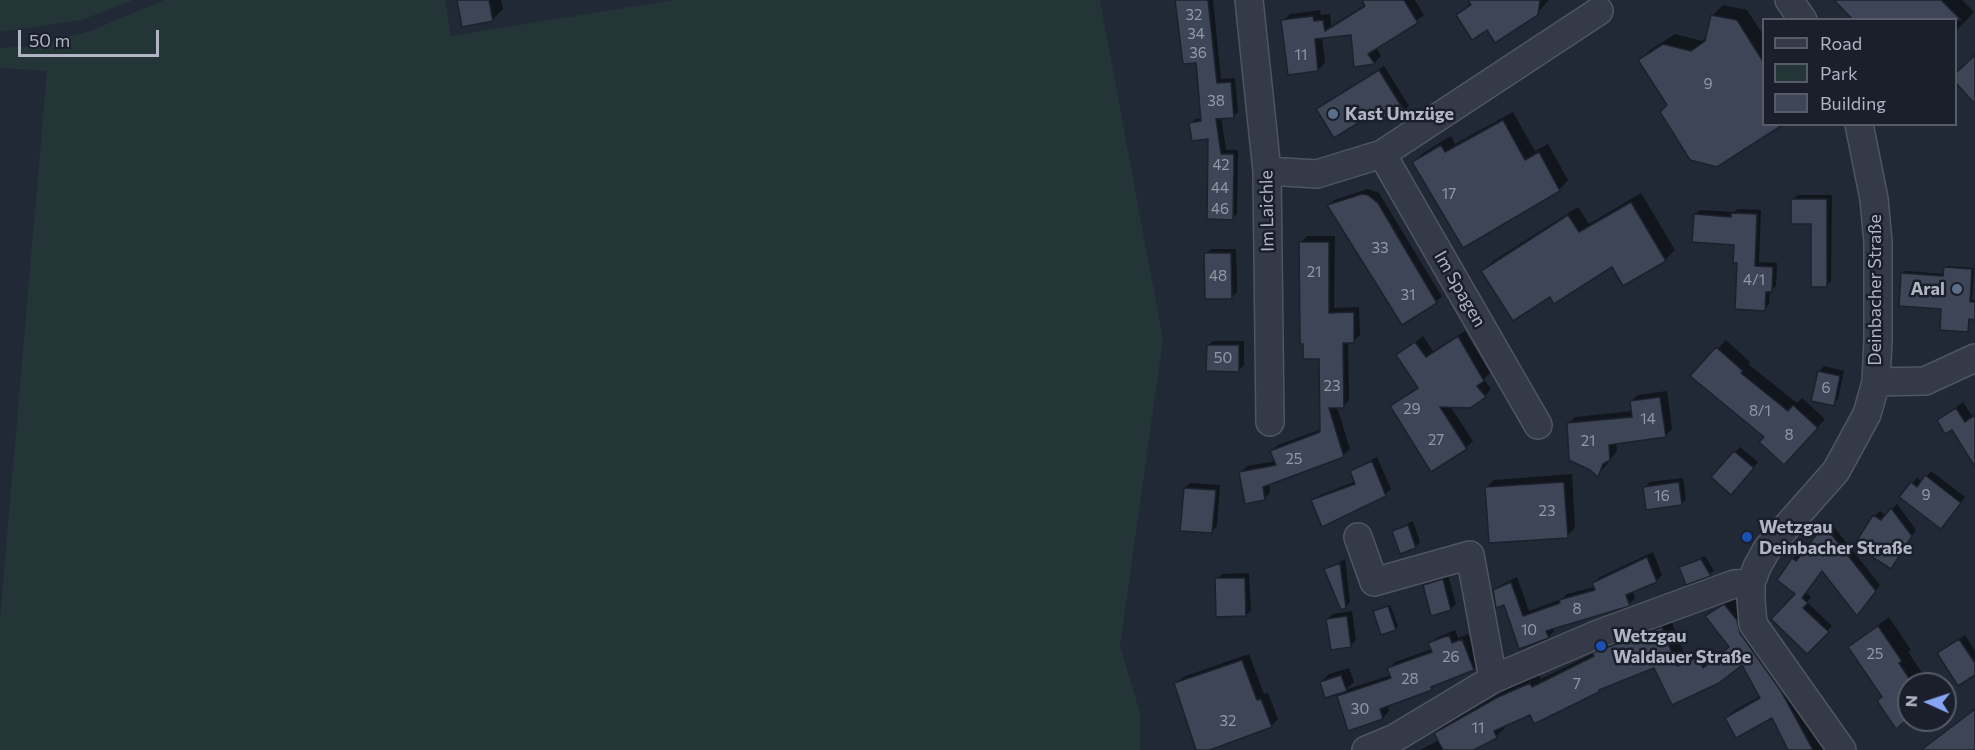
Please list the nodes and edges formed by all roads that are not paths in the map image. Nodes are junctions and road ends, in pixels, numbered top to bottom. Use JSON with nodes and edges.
{"nodes":[{"id":1,"x":1249,"y":0,"type":"edge"},
{"id":2,"x":1789,"y":0,"type":"edge"},
{"id":3,"x":1599,"y":11,"type":"dead end"},
{"id":4,"x":1802,"y":18,"type":"edge"},
{"id":5,"x":1859,"y":126,"type":"edge"},
{"id":6,"x":1382,"y":154,"type":"junction"},
{"id":7,"x":1267,"y":171,"type":"junction"},
{"id":8,"x":1975,"y":358,"type":"edge"},
{"id":9,"x":1876,"y":382,"type":"junction"},
{"id":10,"x":1270,"y":423,"type":"dead end"},
{"id":11,"x":1538,"y":425,"type":"dead end"},
{"id":12,"x":1358,"y":537,"type":"dead end"},
{"id":13,"x":1751,"y":584,"type":"junction"},
{"id":14,"x":1493,"y":678,"type":"junction"},
{"id":15,"x":1366,"y":750,"type":"edge"},
{"id":16,"x":1842,"y":750,"type":"edge"}],
"edges":[{"from":1,"to":7,"type":"street","name":"Im Laichle"},
{"from":2,"to":4,"type":"street"},
{"from":3,"to":6,"type":"street"},
{"from":5,"to":9,"type":"street","name":"Deinbacher Straße"},
{"from":6,"to":7,"type":"street"},
{"from":6,"to":11,"type":"street","name":"Im Spagen"},
{"from":7,"to":10,"type":"street","name":"Im Laichle"},
{"from":8,"to":9,"type":"street"},
{"from":9,"to":13,"type":"street","name":"Deinbacher Straße"},
{"from":12,"to":14,"type":"street"},
{"from":13,"to":14,"type":"street"},
{"from":13,"to":16,"type":"street","name":"Deinbacher Straße"},
{"from":14,"to":15,"type":"street"}]}
